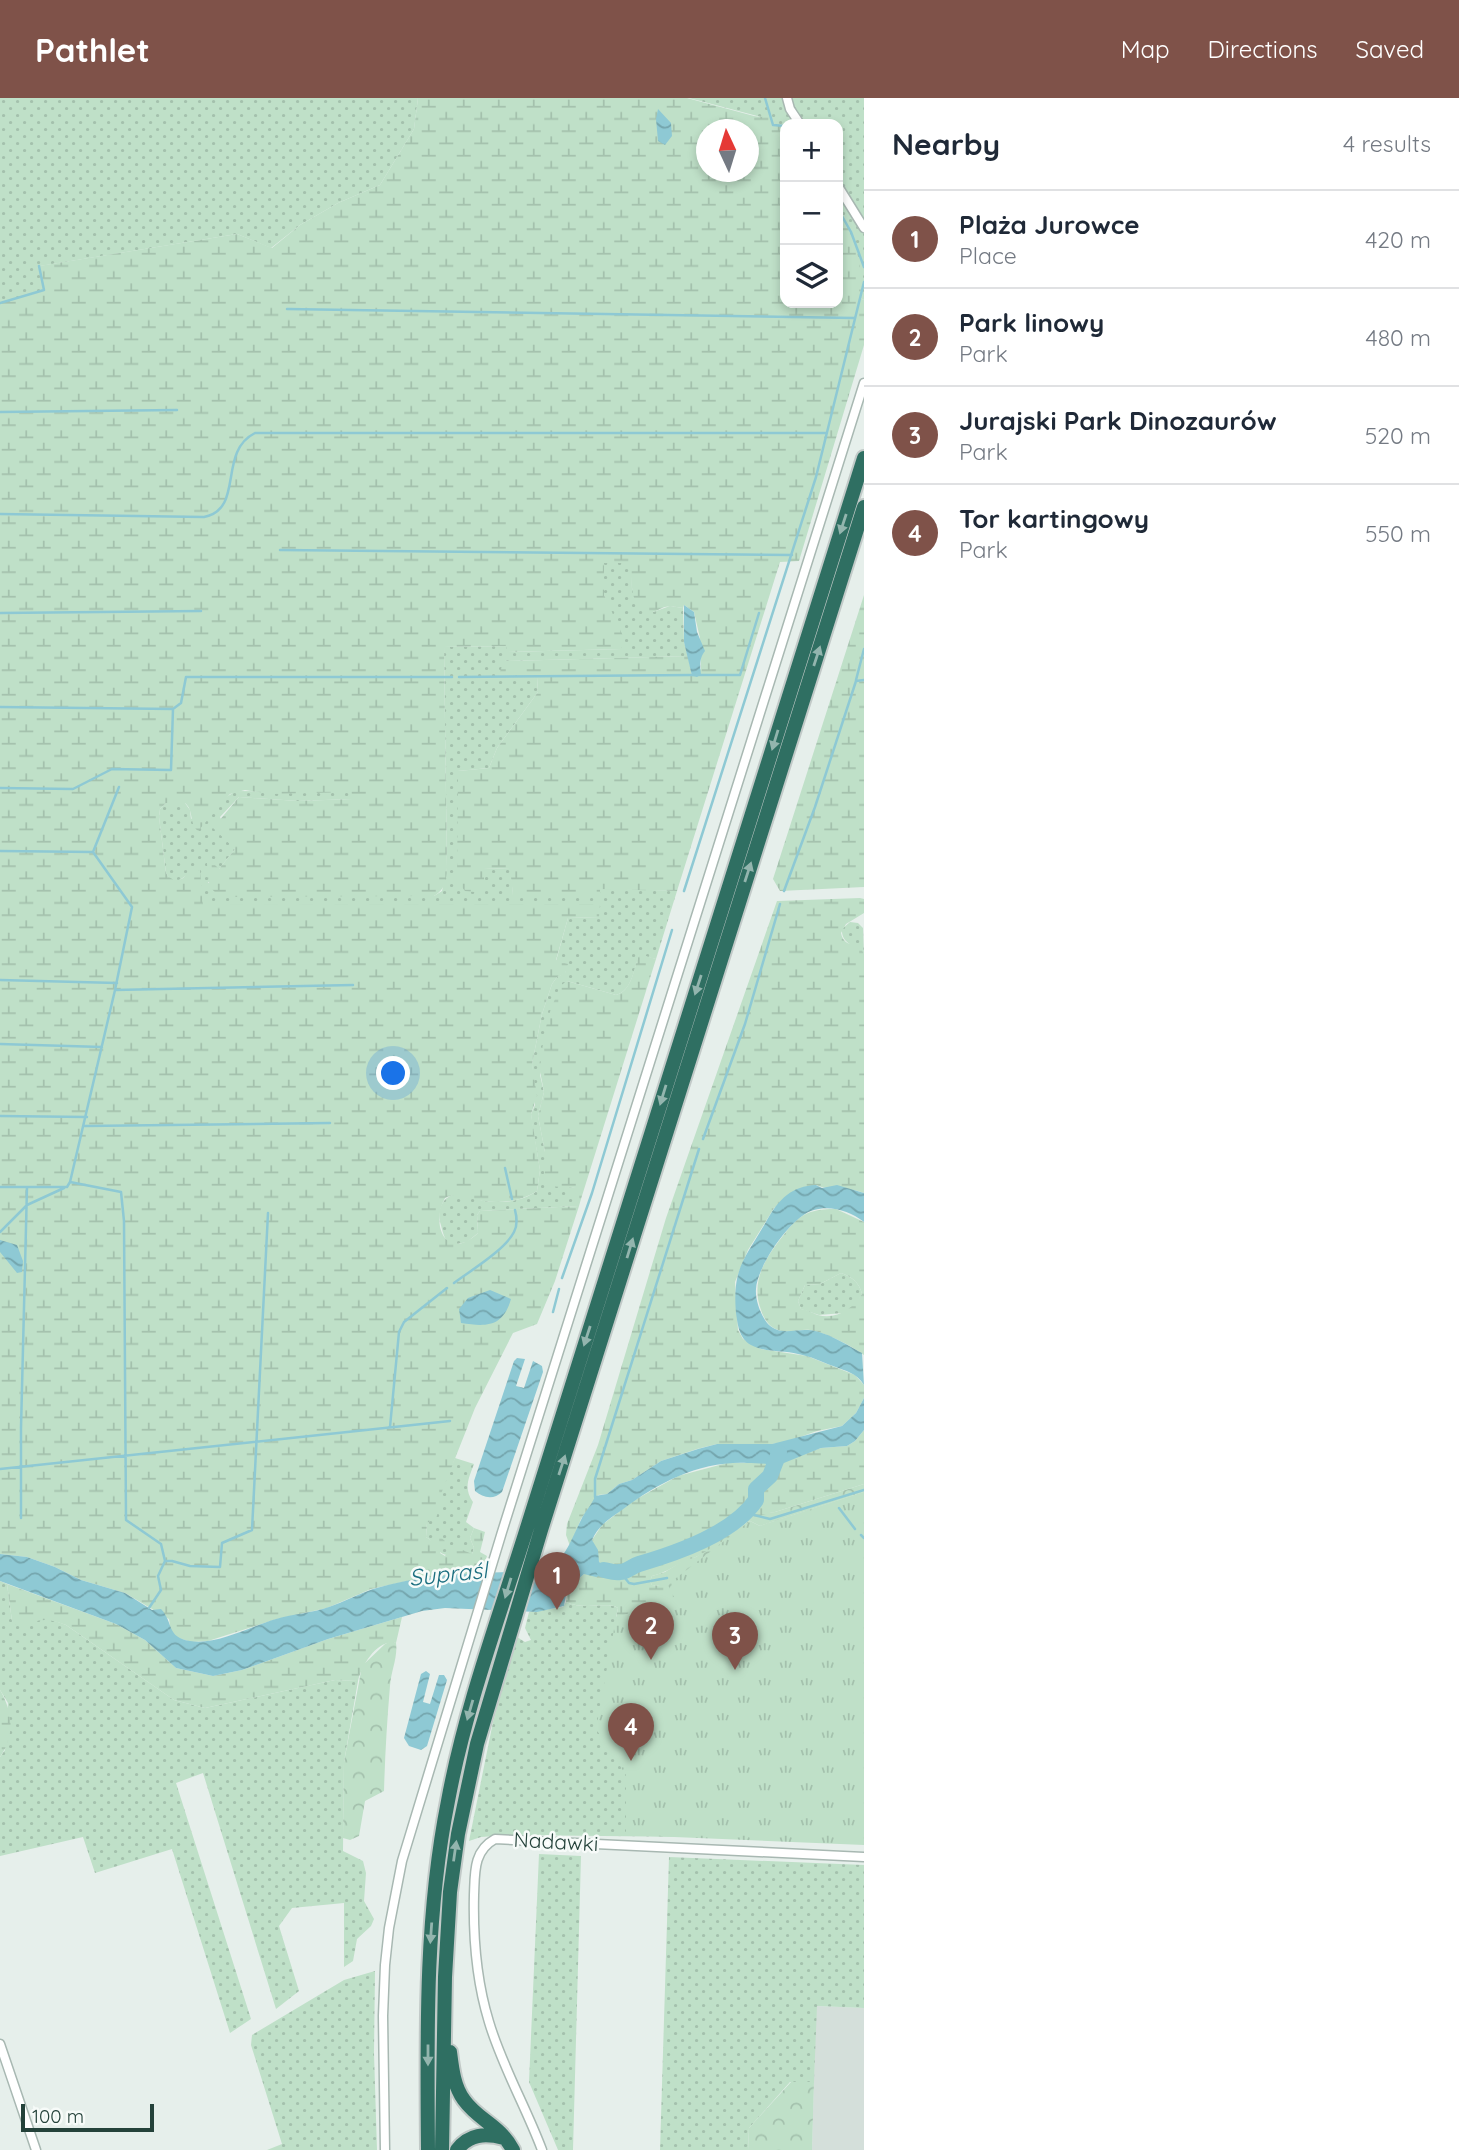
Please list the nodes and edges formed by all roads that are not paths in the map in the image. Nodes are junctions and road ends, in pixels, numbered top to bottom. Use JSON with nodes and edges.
{"nodes":[{"id":1,"x":787,"y":98,"type":"edge"},
{"id":2,"x":797,"y":119,"type":"edge"},
{"id":3,"x":843,"y":194,"type":"edge"},
{"id":4,"x":864,"y":228,"type":"edge"},
{"id":5,"x":864,"y":383,"type":"edge"},
{"id":6,"x":864,"y":458,"type":"edge"},
{"id":7,"x":864,"y":507,"type":"edge"},
{"id":8,"x":498,"y":1645,"type":"junction"},
{"id":9,"x":864,"y":1857,"type":"edge"},
{"id":10,"x":444,"y":2017,"type":"junction"},
{"id":11,"x":0,"y":2044,"type":"edge"},
{"id":12,"x":504,"y":2137,"type":"junction"},
{"id":13,"x":36,"y":2150,"type":"edge"},
{"id":14,"x":385,"y":2150,"type":"edge"},
{"id":15,"x":428,"y":2150,"type":"edge"},
{"id":16,"x":442,"y":2150,"type":"edge"},
{"id":17,"x":457,"y":2150,"type":"edge"},
{"id":18,"x":513,"y":2150,"type":"edge"},
{"id":19,"x":542,"y":2150,"type":"edge"}],
"edges":[{"from":1,"to":2,"type":"street"},
{"from":3,"to":4,"type":"street"},
{"from":5,"to":14,"type":"street"},
{"from":6,"to":8,"type":"highway","one_way":true},
{"from":8,"to":7,"type":"highway","one_way":true},
{"from":10,"to":8,"type":"highway","one_way":true},
{"from":8,"to":15,"type":"highway","one_way":true},
{"from":9,"to":19,"type":"street","name":"Nadawki"},
{"from":10,"to":12,"type":"highway"},
{"from":10,"to":16,"type":"highway"},
{"from":11,"to":13,"type":"street"},
{"from":12,"to":17,"type":"highway"},
{"from":12,"to":18,"type":"highway"}]}
